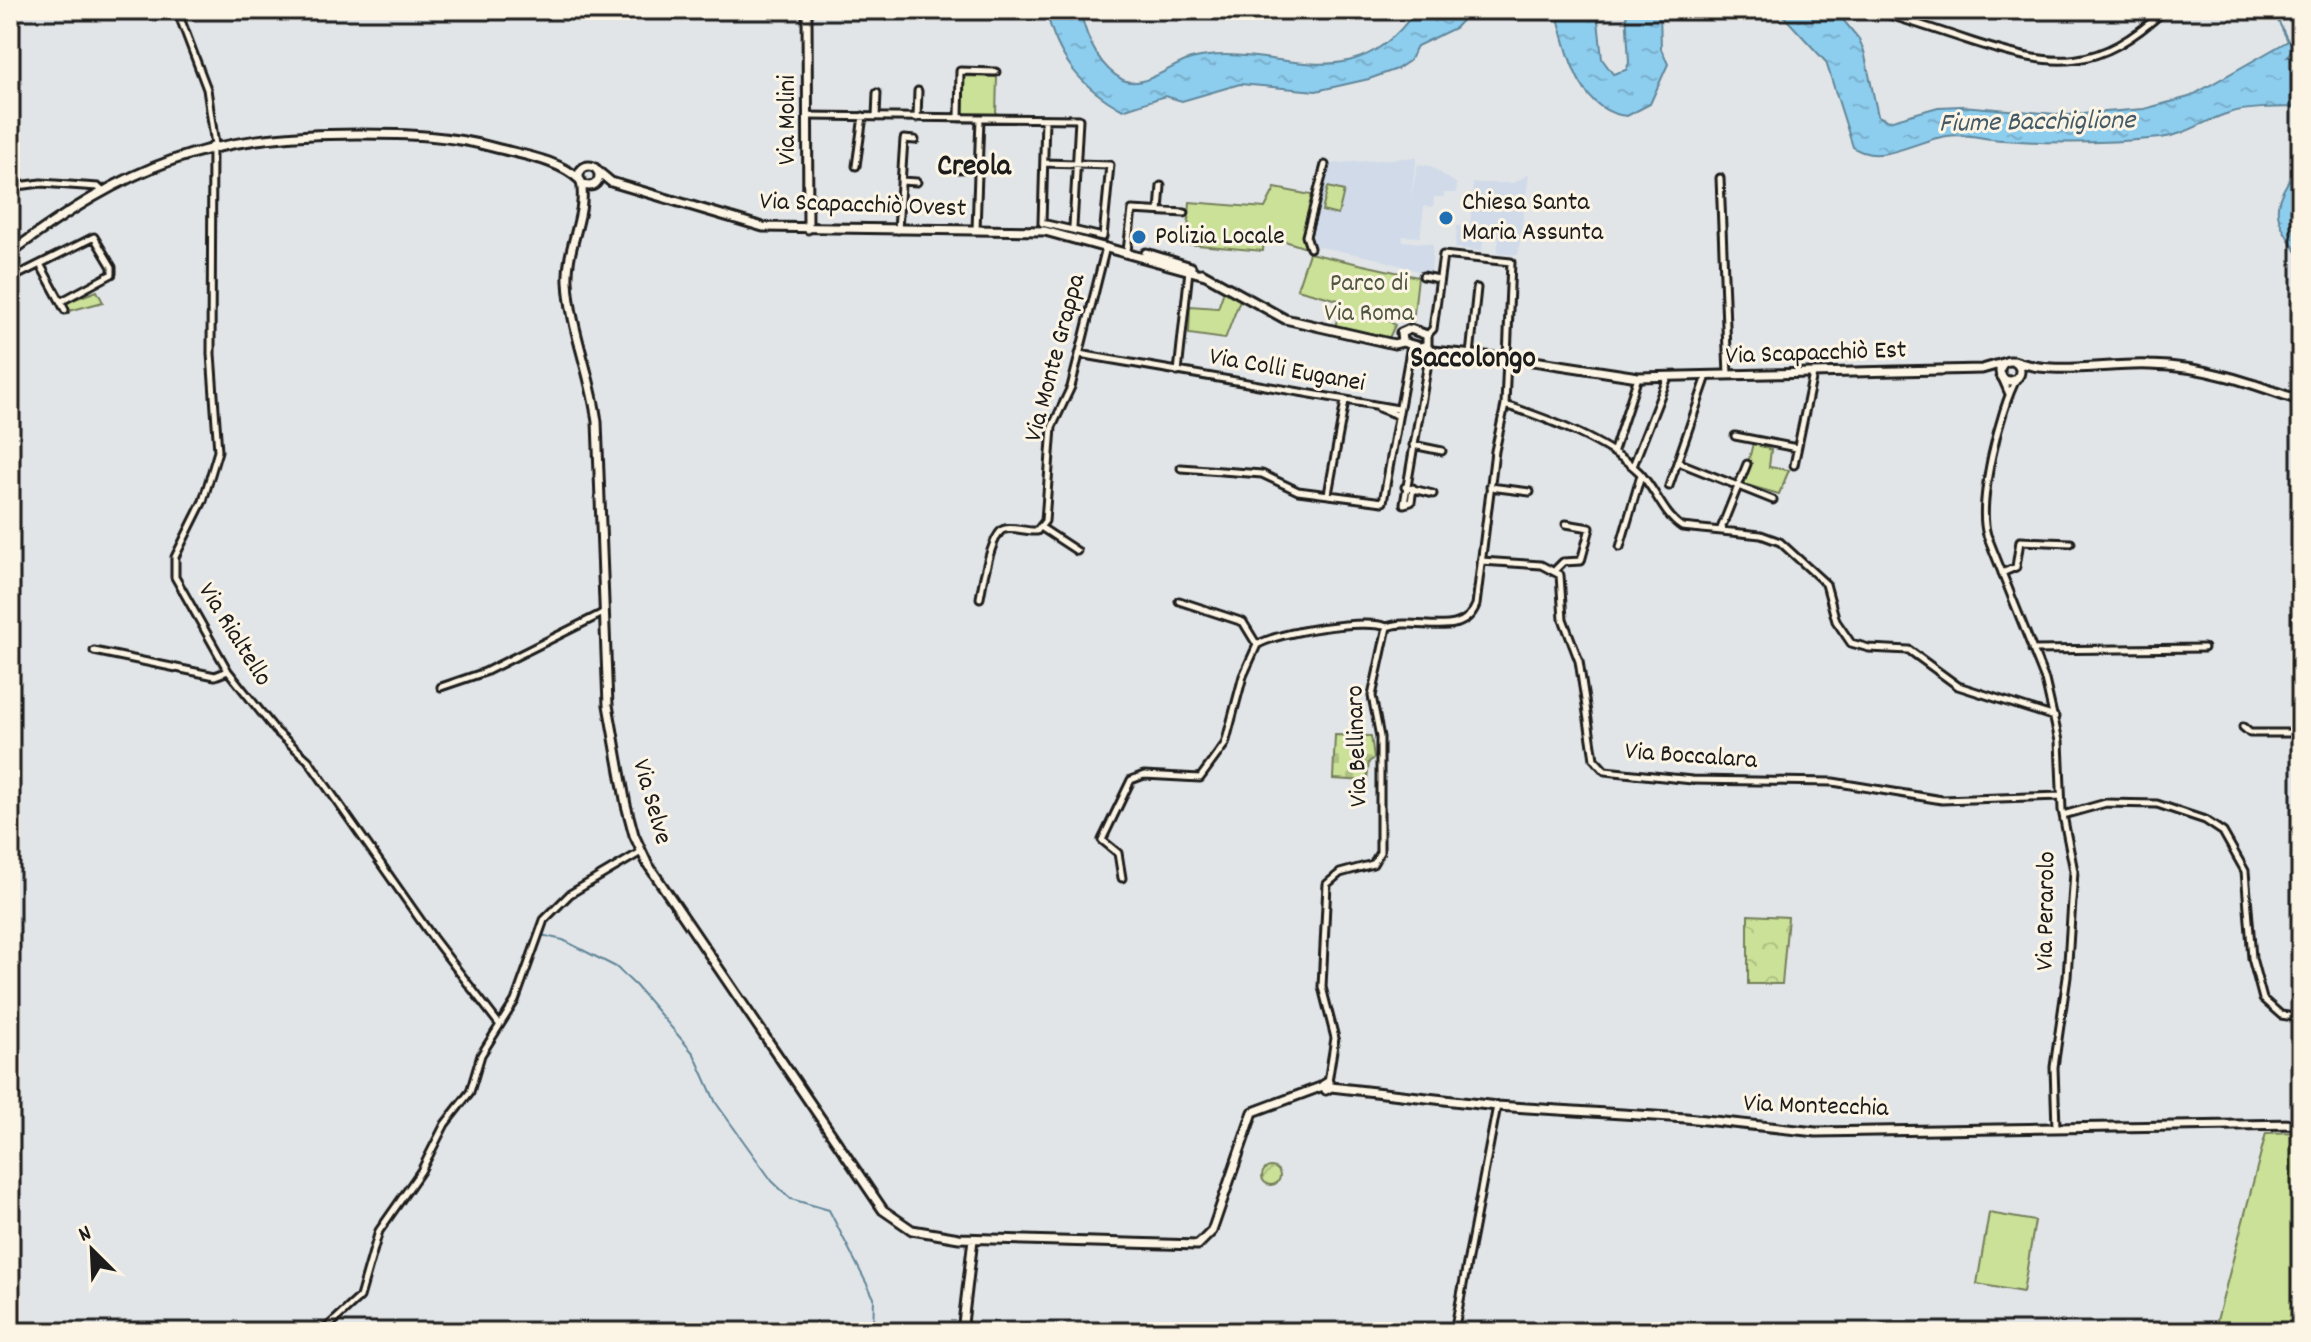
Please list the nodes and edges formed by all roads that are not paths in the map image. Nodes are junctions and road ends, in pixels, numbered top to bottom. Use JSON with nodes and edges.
{"nodes":[{"id":1,"x":177,"y":10,"type":"edge"},
{"id":2,"x":807,"y":10,"type":"edge"},
{"id":3,"x":1873,"y":10,"type":"edge"},
{"id":4,"x":2165,"y":10,"type":"edge"},
{"id":5,"x":996,"y":72,"type":"dead end"},
{"id":6,"x":918,"y":91,"type":"dead end"},
{"id":7,"x":877,"y":93,"type":"dead end"},
{"id":8,"x":807,"y":116,"type":"junction"},
{"id":9,"x":863,"y":116,"type":"junction"},
{"id":10,"x":876,"y":117,"type":"junction"},
{"id":11,"x":917,"y":118,"type":"junction"},
{"id":12,"x":959,"y":118,"type":"junction"},
{"id":13,"x":980,"y":118,"type":"junction"},
{"id":14,"x":1045,"y":119,"type":"junction"},
{"id":15,"x":915,"y":140,"type":"dead end"},
{"id":16,"x":214,"y":146,"type":"junction"},
{"id":17,"x":1044,"y":163,"type":"junction"},
{"id":18,"x":1077,"y":164,"type":"junction"},
{"id":19,"x":1325,"y":165,"type":"dead end"},
{"id":20,"x":856,"y":166,"type":"dead end"},
{"id":21,"x":585,"y":167,"type":"junction"},
{"id":22,"x":563,"y":168,"type":"junction"},
{"id":23,"x":1001,"y":168,"type":"dead end"},
{"id":24,"x":954,"y":169,"type":"dead end"},
{"id":25,"x":978,"y":169,"type":"junction"},
{"id":26,"x":599,"y":172,"type":"junction"},
{"id":27,"x":1720,"y":178,"type":"dead end"},
{"id":28,"x":580,"y":181,"type":"junction"},
{"id":29,"x":901,"y":181,"type":"junction"},
{"id":30,"x":611,"y":182,"type":"junction"},
{"id":31,"x":917,"y":182,"type":"dead end"},
{"id":32,"x":594,"y":185,"type":"junction"},
{"id":33,"x":1161,"y":186,"type":"dead end"},
{"id":34,"x":10,"y":187,"type":"edge"},
{"id":35,"x":102,"y":191,"type":"junction"},
{"id":36,"x":583,"y":196,"type":"junction"},
{"id":37,"x":1159,"y":211,"type":"junction"},
{"id":38,"x":1185,"y":213,"type":"dead end"},
{"id":39,"x":1073,"y":227,"type":"junction"},
{"id":40,"x":1057,"y":228,"type":"junction"},
{"id":41,"x":808,"y":229,"type":"junction"},
{"id":42,"x":898,"y":230,"type":"junction"},
{"id":43,"x":976,"y":230,"type":"junction"},
{"id":44,"x":1089,"y":237,"type":"junction"},
{"id":45,"x":1107,"y":246,"type":"junction"},
{"id":46,"x":1310,"y":248,"type":"dead end"},
{"id":47,"x":1129,"y":252,"type":"junction"},
{"id":48,"x":10,"y":253,"type":"edge"},
{"id":49,"x":40,"y":264,"type":"junction"},
{"id":50,"x":1189,"y":270,"type":"junction"},
{"id":51,"x":1205,"y":275,"type":"junction"},
{"id":52,"x":1423,"y":276,"type":"dead end"},
{"id":53,"x":10,"y":279,"type":"edge"},
{"id":54,"x":1439,"y":279,"type":"junction"},
{"id":55,"x":1477,"y":288,"type":"dead end"},
{"id":56,"x":62,"y":301,"type":"junction"},
{"id":57,"x":65,"y":310,"type":"dead end"},
{"id":58,"x":1427,"y":335,"type":"junction"},
{"id":59,"x":1402,"y":342,"type":"junction"},
{"id":60,"x":1411,"y":347,"type":"junction"},
{"id":61,"x":1428,"y":348,"type":"junction"},
{"id":62,"x":1079,"y":354,"type":"junction"},
{"id":63,"x":1470,"y":355,"type":"junction"},
{"id":64,"x":1506,"y":358,"type":"junction"},
{"id":65,"x":2014,"y":361,"type":"junction"},
{"id":66,"x":2003,"y":363,"type":"junction"},
{"id":67,"x":2041,"y":367,"type":"junction"},
{"id":68,"x":1982,"y":369,"type":"junction"},
{"id":69,"x":1178,"y":372,"type":"junction"},
{"id":70,"x":1813,"y":374,"type":"junction"},
{"id":71,"x":1707,"y":376,"type":"junction"},
{"id":72,"x":1728,"y":376,"type":"junction"},
{"id":73,"x":1638,"y":377,"type":"junction"},
{"id":74,"x":1668,"y":377,"type":"junction"},
{"id":75,"x":2002,"y":378,"type":"junction"},
{"id":76,"x":2018,"y":378,"type":"junction"},
{"id":77,"x":2009,"y":395,"type":"junction"},
{"id":78,"x":1399,"y":399,"type":"junction"},
{"id":79,"x":1345,"y":401,"type":"junction"},
{"id":80,"x":2301,"y":401,"type":"edge"},
{"id":81,"x":1505,"y":405,"type":"junction"},
{"id":82,"x":1374,"y":406,"type":"junction"},
{"id":83,"x":1390,"y":407,"type":"junction"},
{"id":84,"x":1398,"y":412,"type":"junction"},
{"id":85,"x":1735,"y":436,"type":"dead end"},
{"id":86,"x":1413,"y":445,"type":"junction"},
{"id":87,"x":1797,"y":448,"type":"junction"},
{"id":88,"x":1614,"y":450,"type":"junction"},
{"id":89,"x":1442,"y":451,"type":"dead end"},
{"id":90,"x":1678,"y":462,"type":"junction"},
{"id":91,"x":1747,"y":464,"type":"dead end"},
{"id":92,"x":1794,"y":465,"type":"dead end"},
{"id":93,"x":1633,"y":466,"type":"junction"},
{"id":94,"x":1181,"y":468,"type":"dead end"},
{"id":95,"x":1641,"y":474,"type":"junction"},
{"id":96,"x":1669,"y":486,"type":"dead end"},
{"id":97,"x":1738,"y":486,"type":"junction"},
{"id":98,"x":1405,"y":487,"type":"junction"},
{"id":99,"x":1490,"y":487,"type":"junction"},
{"id":100,"x":1413,"y":488,"type":"junction"},
{"id":101,"x":1530,"y":492,"type":"dead end"},
{"id":102,"x":1328,"y":494,"type":"junction"},
{"id":103,"x":1433,"y":494,"type":"dead end"},
{"id":104,"x":1385,"y":496,"type":"junction"},
{"id":105,"x":1773,"y":500,"type":"dead end"},
{"id":106,"x":1403,"y":501,"type":"junction"},
{"id":107,"x":1566,"y":524,"type":"dead end"},
{"id":108,"x":1042,"y":527,"type":"junction"},
{"id":109,"x":1720,"y":531,"type":"junction"},
{"id":110,"x":2071,"y":543,"type":"dead end"},
{"id":111,"x":1620,"y":547,"type":"dead end"},
{"id":112,"x":1077,"y":551,"type":"dead end"},
{"id":113,"x":1481,"y":561,"type":"junction"},
{"id":114,"x":1556,"y":569,"type":"junction"},
{"id":115,"x":2002,"y":573,"type":"junction"},
{"id":116,"x":980,"y":598,"type":"dead end"},
{"id":117,"x":1179,"y":601,"type":"dead end"},
{"id":118,"x":603,"y":613,"type":"junction"},
{"id":119,"x":1387,"y":627,"type":"junction"},
{"id":120,"x":1257,"y":645,"type":"junction"},
{"id":121,"x":2204,"y":648,"type":"dead end"},
{"id":122,"x":2032,"y":650,"type":"junction"},
{"id":123,"x":94,"y":651,"type":"dead end"},
{"id":124,"x":2299,"y":657,"type":"edge"},
{"id":125,"x":228,"y":671,"type":"junction"},
{"id":126,"x":441,"y":687,"type":"dead end"},
{"id":127,"x":2055,"y":717,"type":"junction"},
{"id":128,"x":2243,"y":727,"type":"dead end"},
{"id":129,"x":2300,"y":733,"type":"edge"},
{"id":130,"x":2061,"y":796,"type":"junction"},
{"id":131,"x":2063,"y":815,"type":"junction"},
{"id":132,"x":641,"y":852,"type":"junction"},
{"id":133,"x":1122,"y":878,"type":"dead end"},
{"id":134,"x":2301,"y":1018,"type":"edge"},
{"id":135,"x":499,"y":1024,"type":"junction"},
{"id":136,"x":1327,"y":1085,"type":"junction"},
{"id":137,"x":1497,"y":1106,"type":"junction"},
{"id":138,"x":2301,"y":1124,"type":"edge"},
{"id":139,"x":2056,"y":1129,"type":"junction"},
{"id":140,"x":973,"y":1239,"type":"junction"},
{"id":141,"x":322,"y":1332,"type":"edge"},
{"id":142,"x":962,"y":1332,"type":"edge"},
{"id":143,"x":1454,"y":1332,"type":"edge"}],
"edges":[{"from":1,"to":16,"type":"street"},
{"from":2,"to":8,"type":"street","name":"Via Molini"},
{"from":3,"to":4,"type":"street"},
{"from":5,"to":12,"type":"street"},
{"from":6,"to":11,"type":"street"},
{"from":7,"to":10,"type":"street"},
{"from":8,"to":9,"type":"street"},
{"from":8,"to":41,"type":"street","name":"Via Molini"},
{"from":9,"to":10,"type":"street"},
{"from":9,"to":20,"type":"street"},
{"from":10,"to":11,"type":"street"},
{"from":11,"to":12,"type":"street"},
{"from":12,"to":13,"type":"street"},
{"from":13,"to":14,"type":"street"},
{"from":13,"to":25,"type":"street"},
{"from":14,"to":17,"type":"street"},
{"from":14,"to":18,"type":"street"},
{"from":15,"to":29,"type":"street"},
{"from":16,"to":22,"type":"street","name":"Via Scapacchiò Ovest"},
{"from":16,"to":35,"type":"street","name":"Via Scapacchiò Ovest"},
{"from":16,"to":125,"type":"street","name":"Via Rialtello"},
{"from":17,"to":18,"type":"street"},
{"from":17,"to":40,"type":"street"},
{"from":18,"to":39,"type":"street"},
{"from":18,"to":44,"type":"street"},
{"from":19,"to":46,"type":"street"},
{"from":21,"to":22,"type":"street","name":"Via Scapacchiò Ovest"},
{"from":21,"to":26,"type":"street","name":"Via Scapacchiò Ovest"},
{"from":21,"to":28,"type":"street"},
{"from":22,"to":28,"type":"street","name":"Via Scapacchiò Ovest"},
{"from":23,"to":25,"type":"street"},
{"from":24,"to":25,"type":"street"},
{"from":25,"to":43,"type":"street"},
{"from":26,"to":30,"type":"street","name":"Via Scapacchiò Ovest"},
{"from":26,"to":32,"type":"street"},
{"from":27,"to":72,"type":"street"},
{"from":28,"to":32,"type":"street","name":"Via Scapacchiò Ovest"},
{"from":28,"to":36,"type":"street","name":"Via Selve"},
{"from":29,"to":31,"type":"street"},
{"from":29,"to":42,"type":"street"},
{"from":30,"to":32,"type":"street","name":"Via Scapacchiò Ovest"},
{"from":30,"to":41,"type":"street","name":"Via Scapacchiò Ovest"},
{"from":32,"to":36,"type":"street"},
{"from":33,"to":37,"type":"street"},
{"from":34,"to":35,"type":"street"},
{"from":35,"to":48,"type":"street","name":"Via Scapacchiò Ovest"},
{"from":36,"to":118,"type":"street","name":"Via Selve"},
{"from":37,"to":38,"type":"street"},
{"from":37,"to":47,"type":"street"},
{"from":39,"to":40,"type":"street"},
{"from":39,"to":44,"type":"street"},
{"from":40,"to":43,"type":"street","name":"Via Scapacchiò Ovest"},
{"from":40,"to":44,"type":"street","name":"Via Scapacchiò Ovest"},
{"from":41,"to":42,"type":"street","name":"Via Scapacchiò Ovest"},
{"from":42,"to":43,"type":"street","name":"Via Scapacchiò Ovest"},
{"from":44,"to":45,"type":"street","name":"Via Scapacchiò Ovest"},
{"from":45,"to":47,"type":"street","name":"Via Scapacchiò Ovest"},
{"from":45,"to":62,"type":"street","name":"Via Monte Grappa"},
{"from":47,"to":50,"type":"street"},
{"from":47,"to":51,"type":"street"},
{"from":49,"to":53,"type":"street"},
{"from":49,"to":56,"type":"street"},
{"from":49,"to":56,"type":"street"},
{"from":50,"to":51,"type":"street"},
{"from":50,"to":69,"type":"street","name":"Via Colli Euganei"},
{"from":51,"to":59,"type":"street"},
{"from":52,"to":54,"type":"street"},
{"from":54,"to":58,"type":"street"},
{"from":54,"to":64,"type":"street"},
{"from":55,"to":63,"type":"street"},
{"from":56,"to":57,"type":"street"},
{"from":58,"to":59,"type":"street"},
{"from":58,"to":61,"type":"street"},
{"from":59,"to":60,"type":"street","name":"Via Scapacchiò Est"},
{"from":60,"to":61,"type":"street","name":"Via Scapacchiò Est"},
{"from":60,"to":78,"type":"street","name":"Via Colli Euganei"},
{"from":61,"to":63,"type":"street","name":"Via Scapacchiò Est"},
{"from":61,"to":86,"type":"street"},
{"from":62,"to":69,"type":"street","name":"Via Colli Euganei"},
{"from":62,"to":108,"type":"street","name":"Via Monte Grappa"},
{"from":63,"to":64,"type":"street","name":"Via Scapacchiò Est"},
{"from":64,"to":73,"type":"street","name":"Via Scapacchiò Est"},
{"from":64,"to":81,"type":"street"},
{"from":65,"to":66,"type":"street","name":"Via Scapacchiò Est"},
{"from":65,"to":67,"type":"street","name":"Via Scapacchiò Est"},
{"from":65,"to":76,"type":"street"},
{"from":66,"to":68,"type":"street","name":"Via Scapacchiò Est"},
{"from":66,"to":75,"type":"street"},
{"from":67,"to":76,"type":"street","name":"Via Scapacchiò Est"},
{"from":67,"to":80,"type":"street","name":"Via Scapacchiò Est"},
{"from":68,"to":70,"type":"street","name":"Via Scapacchiò Est"},
{"from":68,"to":75,"type":"street","name":"Via Scapacchiò Est"},
{"from":69,"to":79,"type":"street","name":"Via Colli Euganei"},
{"from":70,"to":72,"type":"street","name":"Via Scapacchiò Est"},
{"from":70,"to":87,"type":"street"},
{"from":71,"to":72,"type":"street","name":"Via Scapacchiò Est"},
{"from":71,"to":74,"type":"street","name":"Via Scapacchiò Est"},
{"from":71,"to":90,"type":"street"},
{"from":73,"to":74,"type":"street","name":"Via Scapacchiò Est"},
{"from":73,"to":88,"type":"street"},
{"from":74,"to":93,"type":"street"},
{"from":75,"to":76,"type":"street","name":"Via Scapacchiò Est"},
{"from":75,"to":77,"type":"street"},
{"from":76,"to":77,"type":"street","name":"Via Perarolo"},
{"from":77,"to":115,"type":"street","name":"Via Perarolo"},
{"from":78,"to":83,"type":"street","name":"Via Colli Euganei"},
{"from":78,"to":84,"type":"street","name":"Via Colli Euganei"},
{"from":79,"to":82,"type":"street","name":"Via Colli Euganei"},
{"from":79,"to":102,"type":"street"},
{"from":81,"to":88,"type":"street"},
{"from":81,"to":99,"type":"street"},
{"from":82,"to":83,"type":"street","name":"Via Colli Euganei"},
{"from":82,"to":84,"type":"street"},
{"from":83,"to":84,"type":"street","name":"Via Colli Euganei"},
{"from":84,"to":104,"type":"street"},
{"from":85,"to":87,"type":"street"},
{"from":86,"to":89,"type":"street"},
{"from":86,"to":98,"type":"street"},
{"from":87,"to":92,"type":"street"},
{"from":88,"to":93,"type":"street"},
{"from":90,"to":96,"type":"street"},
{"from":90,"to":97,"type":"street"},
{"from":91,"to":97,"type":"street"},
{"from":93,"to":95,"type":"street"},
{"from":94,"to":102,"type":"street"},
{"from":95,"to":109,"type":"street"},
{"from":95,"to":111,"type":"street"},
{"from":97,"to":105,"type":"street"},
{"from":97,"to":109,"type":"street"},
{"from":98,"to":100,"type":"street"},
{"from":98,"to":106,"type":"street"},
{"from":99,"to":101,"type":"street"},
{"from":99,"to":113,"type":"street"},
{"from":100,"to":103,"type":"street"},
{"from":100,"to":106,"type":"street"},
{"from":102,"to":104,"type":"street"},
{"from":104,"to":106,"type":"street"},
{"from":107,"to":114,"type":"street"},
{"from":108,"to":112,"type":"street"},
{"from":108,"to":116,"type":"street"},
{"from":109,"to":127,"type":"street"},
{"from":110,"to":115,"type":"street"},
{"from":113,"to":114,"type":"street"},
{"from":113,"to":119,"type":"street"},
{"from":114,"to":130,"type":"street","name":"Via Boccalara"},
{"from":115,"to":122,"type":"street","name":"Via Perarolo"},
{"from":117,"to":120,"type":"street"},
{"from":118,"to":126,"type":"street"},
{"from":118,"to":132,"type":"street","name":"Via Selve"},
{"from":119,"to":120,"type":"street"},
{"from":119,"to":136,"type":"street","name":"Via Bellinaro"},
{"from":120,"to":133,"type":"street"},
{"from":121,"to":122,"type":"street"},
{"from":122,"to":127,"type":"street","name":"Via Perarolo"},
{"from":123,"to":125,"type":"street"},
{"from":124,"to":129,"type":"street"},
{"from":125,"to":135,"type":"street","name":"Via Rialtello"},
{"from":127,"to":130,"type":"street","name":"Via Perarolo"},
{"from":128,"to":129,"type":"street"},
{"from":130,"to":131,"type":"street","name":"Via Perarolo"},
{"from":131,"to":134,"type":"street"},
{"from":131,"to":139,"type":"street","name":"Via Perarolo"},
{"from":132,"to":135,"type":"street"},
{"from":132,"to":140,"type":"street","name":"Via Selve"},
{"from":135,"to":141,"type":"street"},
{"from":136,"to":137,"type":"street","name":"Via Montecchia"},
{"from":136,"to":140,"type":"street"},
{"from":137,"to":139,"type":"street","name":"Via Montecchia"},
{"from":137,"to":143,"type":"street"},
{"from":138,"to":139,"type":"street","name":"Via Montecchia"},
{"from":140,"to":142,"type":"street"}]}
